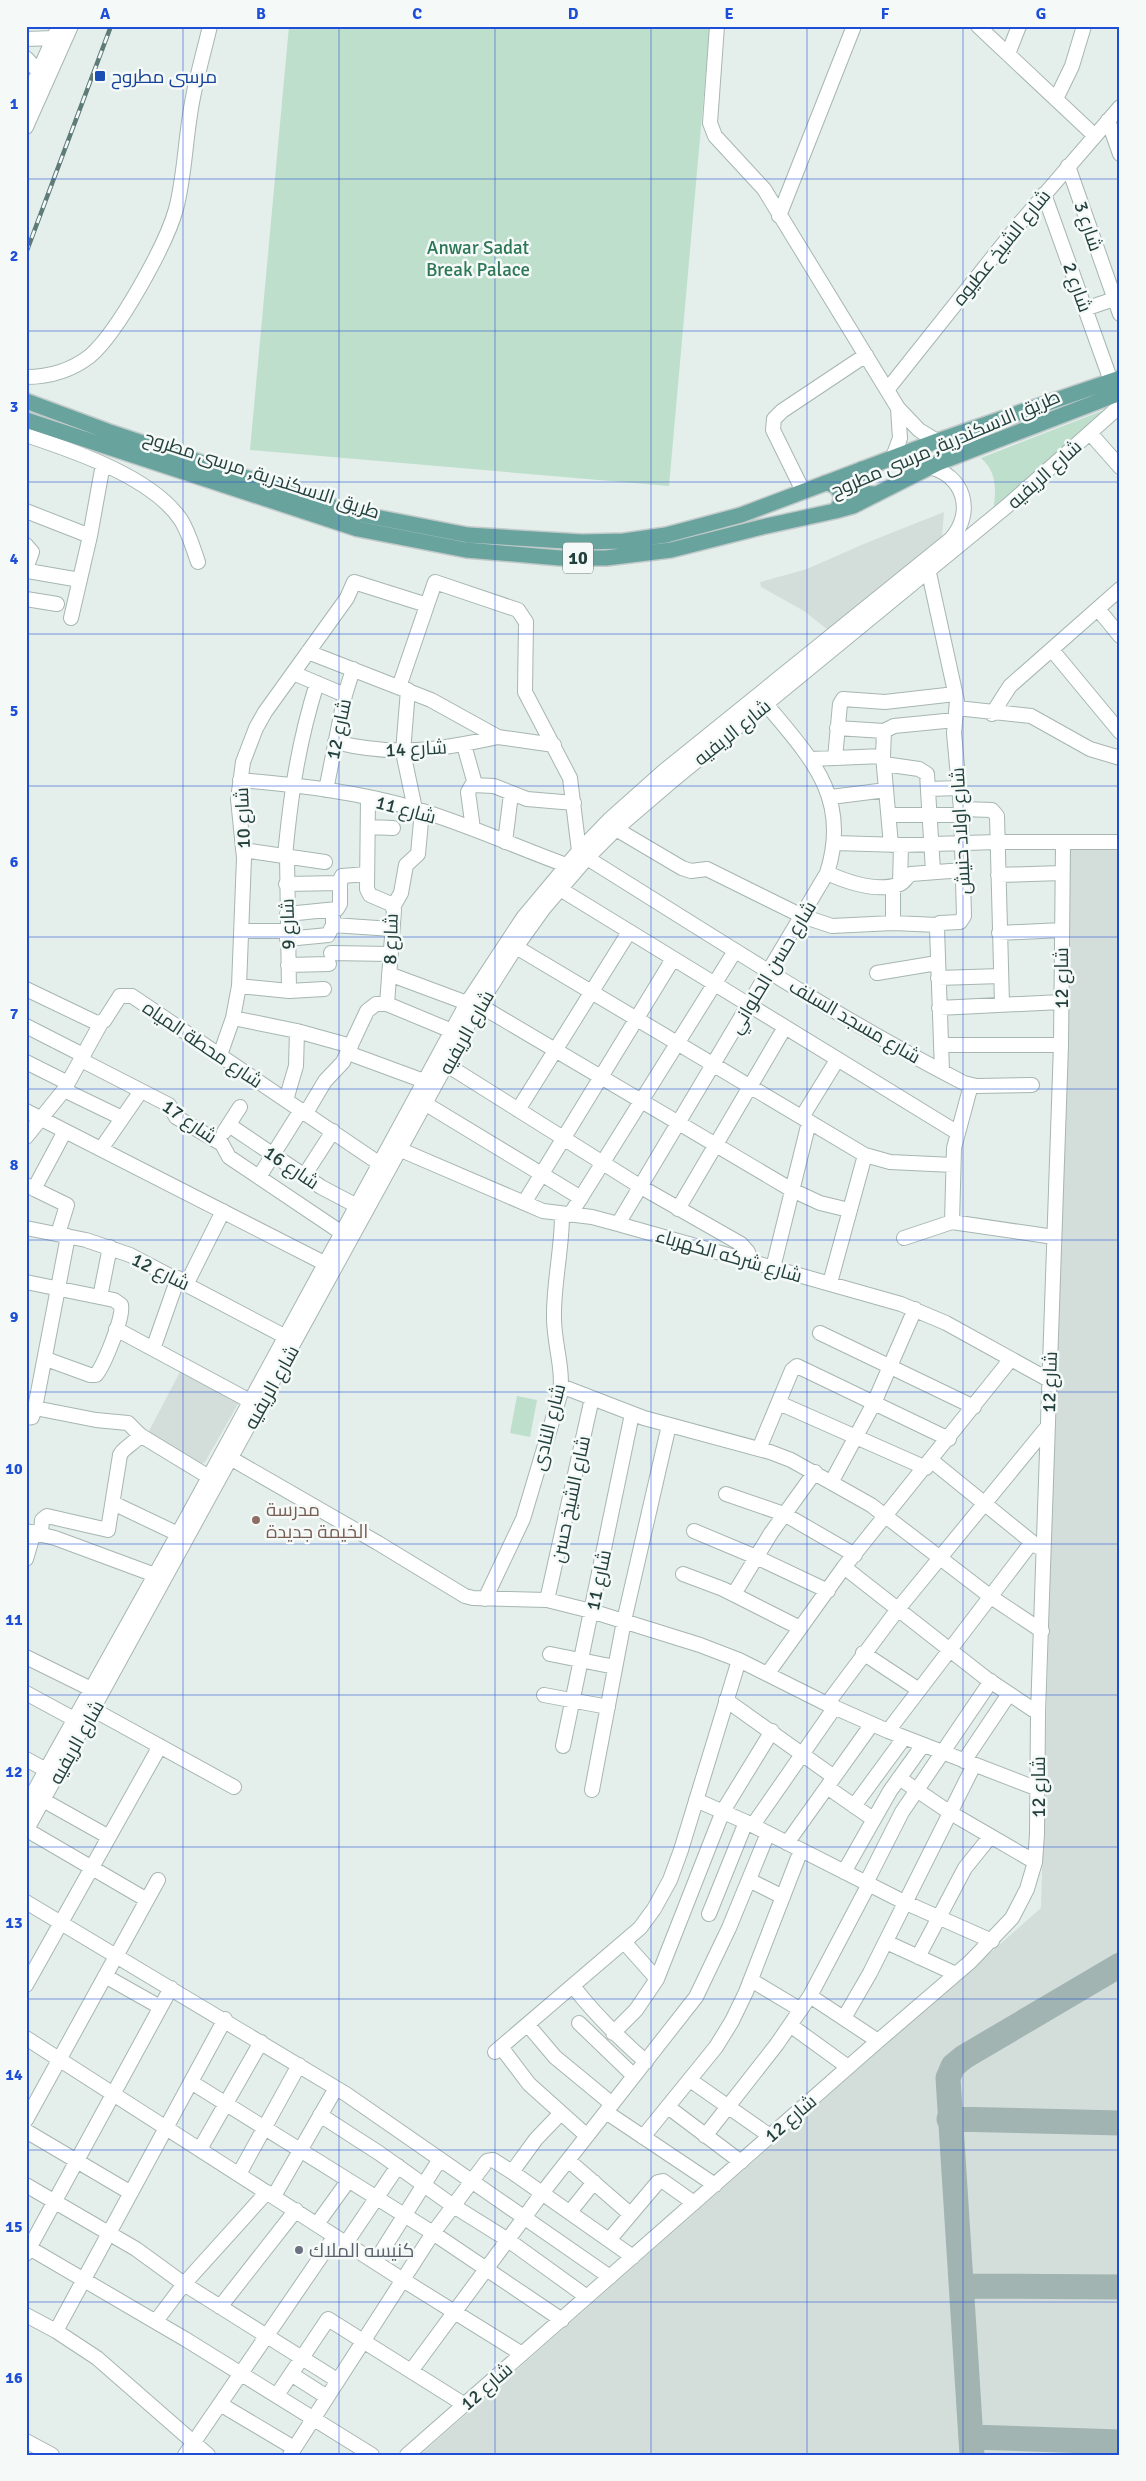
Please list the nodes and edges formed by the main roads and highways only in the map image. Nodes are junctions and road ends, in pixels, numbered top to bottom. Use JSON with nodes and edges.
{"nodes":[{"id":1,"x":1117,"y":384,"type":"edge"},
{"id":2,"x":26,"y":401,"type":"edge"},
{"id":3,"x":26,"y":420,"type":"edge"},
{"id":4,"x":862,"y":469,"type":"junction"},
{"id":5,"x":824,"y":483,"type":"junction"},
{"id":6,"x":875,"y":494,"type":"junction"},
{"id":7,"x":835,"y":511,"type":"junction"}],
"edges":[{"from":1,"to":4,"type":"main road","name":"طريق الاسكندرية, مرسى مطروح","number":"10"},
{"from":1,"to":6,"type":"main road","name":"طريق الاسكندرية, مرسى مطروح","number":"10"},
{"from":2,"to":5,"type":"main road","name":"طريق الاسكندرية, مرسى مطروح","number":"10"},
{"from":3,"to":7,"type":"main road","name":"طريق الاسكندرية, مرسى مطروح","number":"10"},
{"from":4,"to":5,"type":"main road","name":"طريق الاسكندرية, مرسى مطروح","number":"10"},
{"from":4,"to":6,"type":"main road"},
{"from":5,"to":7,"type":"main road"},
{"from":6,"to":7,"type":"main road","name":"طريق الاسكندرية, مرسى مطروح","number":"10"}]}
